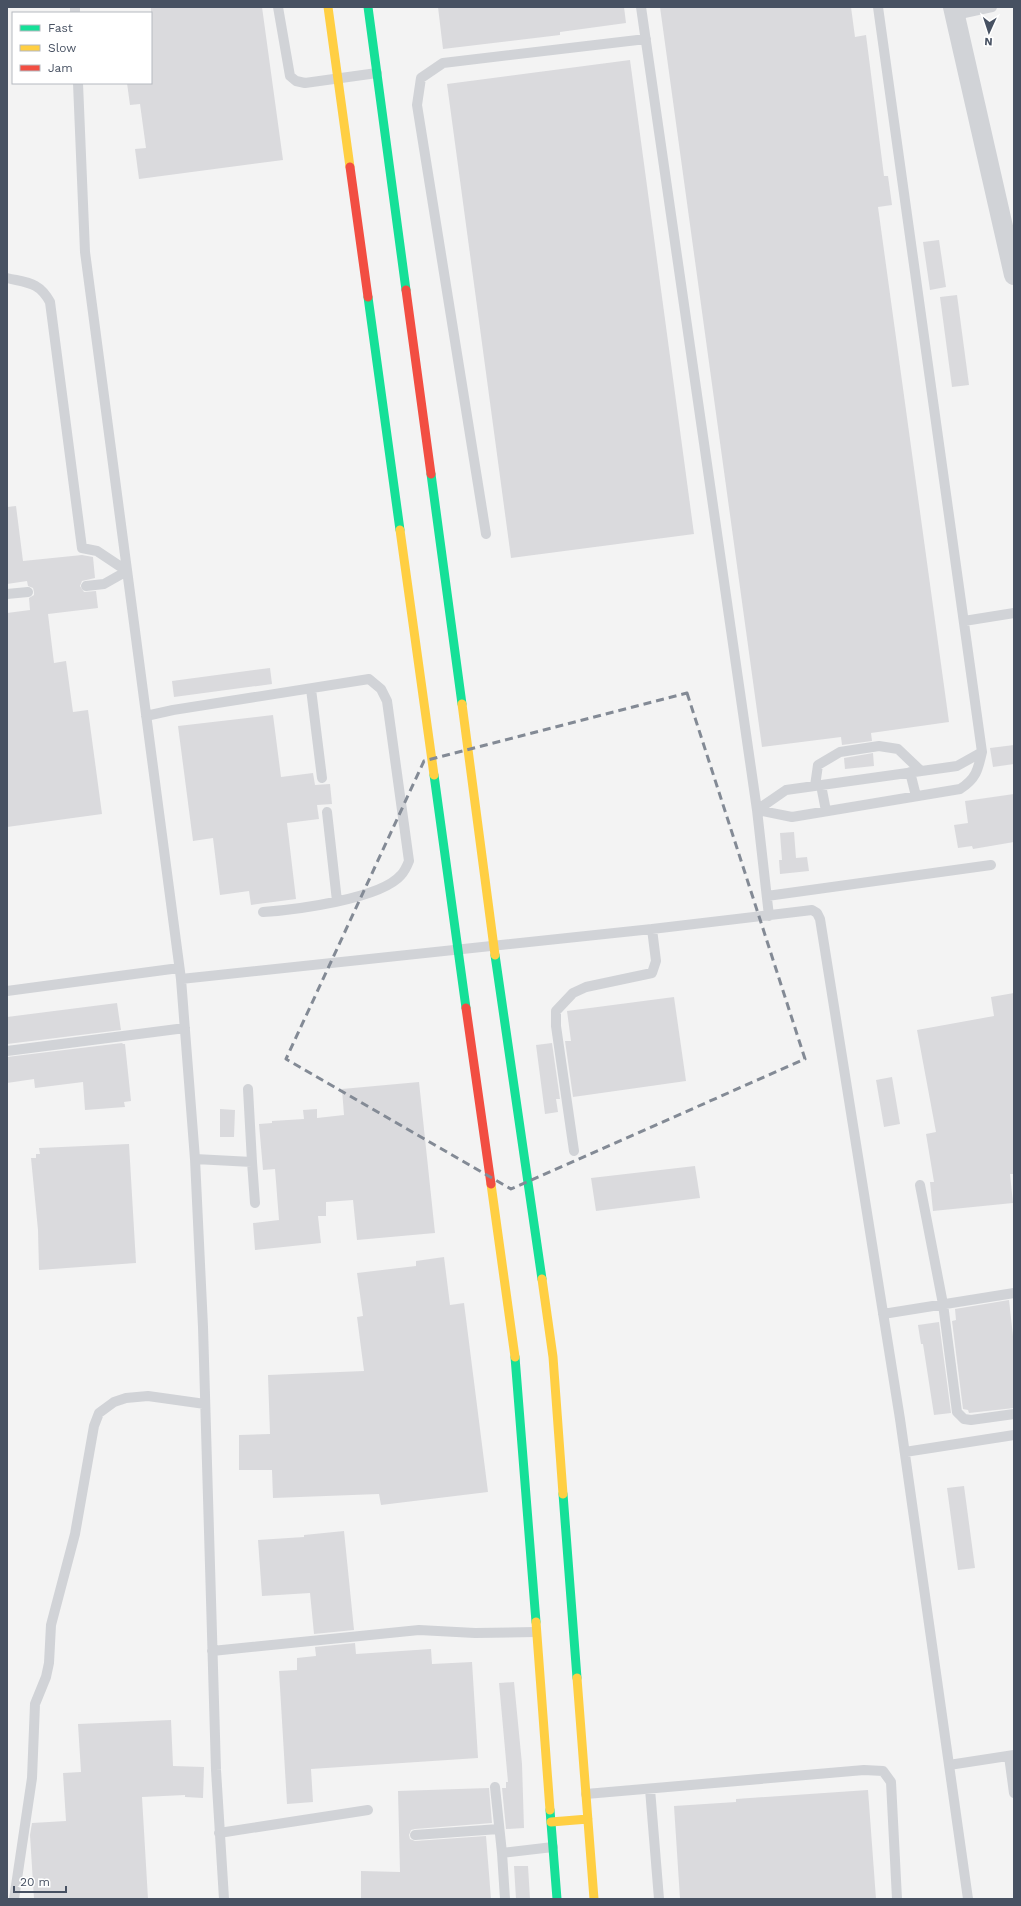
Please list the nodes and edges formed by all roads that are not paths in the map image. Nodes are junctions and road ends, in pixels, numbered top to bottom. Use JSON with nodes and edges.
{"nodes":[{"id":1,"x":278,"y":7,"type":"edge"},
{"id":2,"x":328,"y":7,"type":"edge"},
{"id":3,"x":368,"y":7,"type":"edge"},
{"id":4,"x":641,"y":7,"type":"edge"},
{"id":5,"x":878,"y":7,"type":"edge"},
{"id":6,"x":992,"y":7,"type":"edge"},
{"id":7,"x":954,"y":11,"type":"edge"},
{"id":8,"x":646,"y":39,"type":"junction"},
{"id":9,"x":377,"y":73,"type":"junction"},
{"id":10,"x":338,"y":77,"type":"junction"},
{"id":11,"x":78,"y":84,"type":"edge"},
{"id":12,"x":1014,"y":276,"type":"edge"},
{"id":13,"x":7,"y":278,"type":"edge"},
{"id":14,"x":486,"y":534,"type":"dead end"},
{"id":15,"x":127,"y":571,"type":"junction"},
{"id":16,"x":86,"y":586,"type":"dead end"},
{"id":17,"x":28,"y":592,"type":"dead end"},
{"id":18,"x":7,"y":594,"type":"edge"},
{"id":19,"x":1014,"y":612,"type":"edge"},
{"id":20,"x":964,"y":621,"type":"junction"},
{"id":21,"x":311,"y":689,"type":"junction"},
{"id":22,"x":146,"y":716,"type":"junction"},
{"id":23,"x":982,"y":752,"type":"junction"},
{"id":24,"x":921,"y":771,"type":"junction"},
{"id":25,"x":910,"y":772,"type":"junction"},
{"id":26,"x":322,"y":778,"type":"dead end"},
{"id":27,"x":818,"y":785,"type":"junction"},
{"id":28,"x":916,"y":796,"type":"junction"},
{"id":29,"x":756,"y":810,"type":"junction"},
{"id":30,"x":826,"y":811,"type":"junction"},
{"id":31,"x":326,"y":812,"type":"dead end"},
{"id":32,"x":991,"y":865,"type":"dead end"},
{"id":33,"x":767,"y":896,"type":"junction"},
{"id":34,"x":337,"y":901,"type":"junction"},
{"id":35,"x":263,"y":912,"type":"dead end"},
{"id":36,"x":769,"y":916,"type":"junction"},
{"id":37,"x":652,"y":929,"type":"junction"},
{"id":38,"x":494,"y":945,"type":"junction"},
{"id":39,"x":458,"y":950,"type":"junction"},
{"id":40,"x":179,"y":968,"type":"junction"},
{"id":41,"x":181,"y":979,"type":"junction"},
{"id":42,"x":7,"y":992,"type":"edge"},
{"id":43,"x":185,"y":1028,"type":"junction"},
{"id":44,"x":7,"y":1051,"type":"edge"},
{"id":45,"x":248,"y":1089,"type":"dead end"},
{"id":46,"x":574,"y":1151,"type":"dead end"},
{"id":47,"x":195,"y":1159,"type":"junction"},
{"id":48,"x":252,"y":1162,"type":"junction"},
{"id":49,"x":920,"y":1185,"type":"dead end"},
{"id":50,"x":255,"y":1203,"type":"dead end"},
{"id":51,"x":1014,"y":1293,"type":"edge"},
{"id":52,"x":943,"y":1304,"type":"junction"},
{"id":53,"x":883,"y":1314,"type":"junction"},
{"id":54,"x":205,"y":1404,"type":"junction"},
{"id":55,"x":1014,"y":1414,"type":"edge"},
{"id":56,"x":1014,"y":1435,"type":"edge"},
{"id":57,"x":905,"y":1452,"type":"junction"},
{"id":58,"x":536,"y":1632,"type":"junction"},
{"id":59,"x":212,"y":1651,"type":"junction"},
{"id":60,"x":1011,"y":1755,"type":"edge"},
{"id":61,"x":949,"y":1765,"type":"junction"},
{"id":62,"x":495,"y":1787,"type":"dead end"},
{"id":63,"x":650,"y":1789,"type":"junction"},
{"id":64,"x":1014,"y":1793,"type":"edge"},
{"id":65,"x":586,"y":1794,"type":"junction"},
{"id":66,"x":368,"y":1810,"type":"dead end"},
{"id":67,"x":588,"y":1819,"type":"junction"},
{"id":68,"x":551,"y":1822,"type":"junction"},
{"id":69,"x":499,"y":1830,"type":"junction"},
{"id":70,"x":219,"y":1833,"type":"junction"},
{"id":71,"x":415,"y":1835,"type":"dead end"},
{"id":72,"x":553,"y":1847,"type":"junction"},
{"id":73,"x":502,"y":1854,"type":"junction"},
{"id":74,"x":14,"y":1899,"type":"edge"},
{"id":75,"x":224,"y":1899,"type":"edge"},
{"id":76,"x":505,"y":1899,"type":"edge"},
{"id":77,"x":557,"y":1899,"type":"edge"},
{"id":78,"x":594,"y":1899,"type":"edge"},
{"id":79,"x":659,"y":1899,"type":"edge"},
{"id":80,"x":897,"y":1899,"type":"edge"},
{"id":81,"x":968,"y":1899,"type":"edge"}],
"edges":[{"from":1,"to":10,"type":"lane"},
{"from":2,"to":10,"type":"street"},
{"from":3,"to":9,"type":"street"},
{"from":4,"to":8,"type":"lane"},
{"from":5,"to":20,"type":"lane"},
{"from":6,"to":7,"type":"lane"},
{"from":7,"to":12,"type":"street"},
{"from":8,"to":14,"type":"lane"},
{"from":8,"to":29,"type":"lane"},
{"from":9,"to":10,"type":"lane"},
{"from":9,"to":38,"type":"street"},
{"from":10,"to":39,"type":"street"},
{"from":11,"to":15,"type":"lane"},
{"from":13,"to":15,"type":"lane"},
{"from":15,"to":16,"type":"lane"},
{"from":15,"to":22,"type":"lane"},
{"from":17,"to":18,"type":"lane"},
{"from":19,"to":20,"type":"lane"},
{"from":20,"to":23,"type":"lane"},
{"from":21,"to":22,"type":"lane"},
{"from":21,"to":26,"type":"lane"},
{"from":21,"to":34,"type":"lane"},
{"from":22,"to":40,"type":"lane"},
{"from":23,"to":24,"type":"lane"},
{"from":23,"to":28,"type":"lane"},
{"from":24,"to":25,"type":"lane"},
{"from":24,"to":27,"type":"lane"},
{"from":25,"to":27,"type":"lane"},
{"from":25,"to":28,"type":"lane"},
{"from":27,"to":29,"type":"lane"},
{"from":27,"to":30,"type":"lane"},
{"from":28,"to":30,"type":"lane"},
{"from":29,"to":30,"type":"lane"},
{"from":29,"to":33,"type":"lane"},
{"from":31,"to":34,"type":"lane"},
{"from":32,"to":33,"type":"lane"},
{"from":33,"to":36,"type":"lane"},
{"from":34,"to":35,"type":"lane"},
{"from":36,"to":37,"type":"lane"},
{"from":36,"to":53,"type":"lane"},
{"from":37,"to":38,"type":"lane"},
{"from":37,"to":46,"type":"lane"},
{"from":38,"to":39,"type":"lane"},
{"from":38,"to":65,"type":"street"},
{"from":39,"to":41,"type":"lane"},
{"from":39,"to":58,"type":"street"},
{"from":40,"to":41,"type":"lane"},
{"from":40,"to":42,"type":"lane"},
{"from":41,"to":43,"type":"lane"},
{"from":43,"to":44,"type":"lane"},
{"from":43,"to":47,"type":"lane"},
{"from":45,"to":48,"type":"lane"},
{"from":47,"to":48,"type":"lane"},
{"from":47,"to":54,"type":"lane"},
{"from":48,"to":50,"type":"lane"},
{"from":49,"to":52,"type":"lane"},
{"from":51,"to":52,"type":"lane"},
{"from":52,"to":53,"type":"lane"},
{"from":52,"to":55,"type":"lane"},
{"from":53,"to":57,"type":"lane"},
{"from":54,"to":59,"type":"lane"},
{"from":54,"to":74,"type":"lane"},
{"from":56,"to":57,"type":"lane"},
{"from":57,"to":61,"type":"lane"},
{"from":58,"to":59,"type":"lane"},
{"from":58,"to":68,"type":"street"},
{"from":59,"to":70,"type":"lane"},
{"from":60,"to":61,"type":"lane"},
{"from":60,"to":64,"type":"lane"},
{"from":61,"to":81,"type":"lane"},
{"from":62,"to":69,"type":"lane"},
{"from":63,"to":65,"type":"lane"},
{"from":63,"to":79,"type":"lane"},
{"from":63,"to":80,"type":"lane"},
{"from":65,"to":67,"type":"street"},
{"from":66,"to":70,"type":"lane"},
{"from":67,"to":68,"type":"street"},
{"from":67,"to":78,"type":"street"},
{"from":68,"to":72,"type":"street"},
{"from":69,"to":71,"type":"lane"},
{"from":69,"to":73,"type":"lane"},
{"from":70,"to":75,"type":"lane"},
{"from":72,"to":73,"type":"lane"},
{"from":72,"to":77,"type":"street"},
{"from":73,"to":76,"type":"lane"}]}
